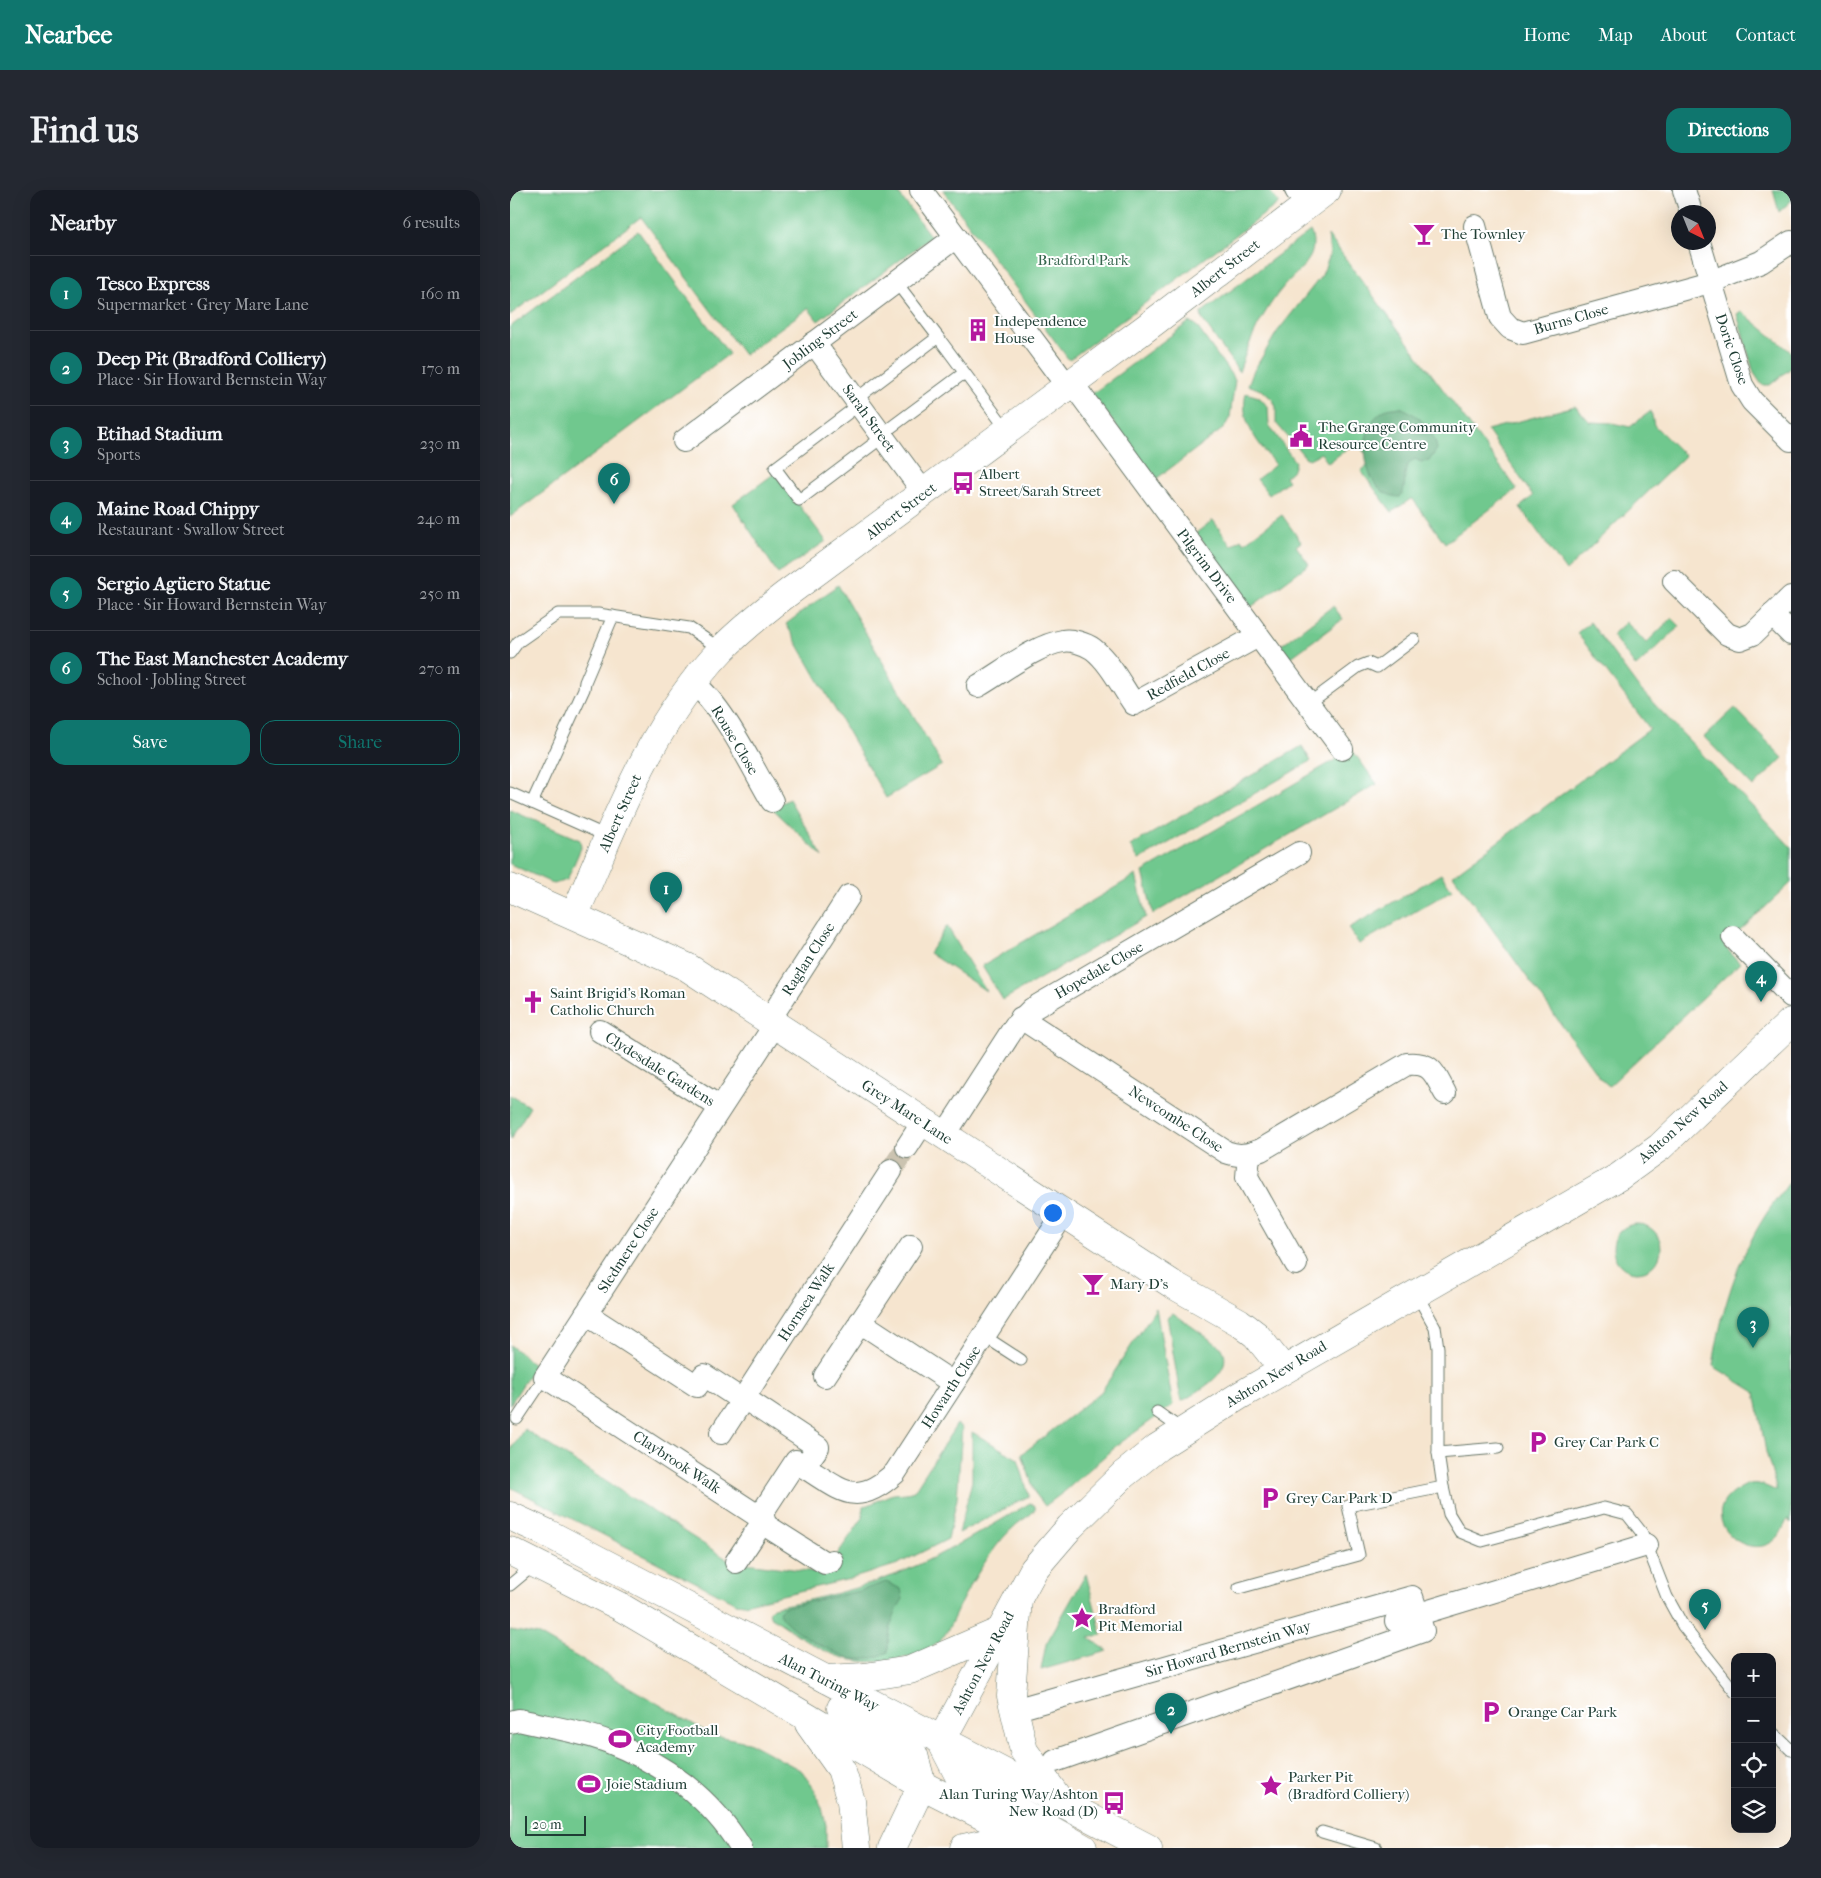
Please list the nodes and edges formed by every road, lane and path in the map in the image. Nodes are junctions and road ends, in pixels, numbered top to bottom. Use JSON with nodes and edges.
{"nodes":[{"id":1,"x":921,"y":190,"type":"edge"},
{"id":2,"x":1684,"y":190,"type":"edge"},
{"id":3,"x":1310,"y":195,"type":"edge"},
{"id":4,"x":1689,"y":205,"type":"edge"},
{"id":5,"x":1475,"y":226,"type":"dead end"},
{"id":6,"x":956,"y":237,"type":"junction"},
{"id":7,"x":1791,"y":242,"type":"edge"},
{"id":8,"x":1701,"y":250,"type":"edge"},
{"id":9,"x":896,"y":282,"type":"junction"},
{"id":10,"x":1710,"y":282,"type":"junction"},
{"id":11,"x":938,"y":337,"type":"junction"},
{"id":12,"x":814,"y":343,"type":"junction"},
{"id":13,"x":964,"y":373,"type":"junction"},
{"id":14,"x":1070,"y":385,"type":"junction"},
{"id":15,"x":858,"y":402,"type":"junction"},
{"id":16,"x":1007,"y":430,"type":"junction"},
{"id":17,"x":883,"y":435,"type":"junction"},
{"id":18,"x":1791,"y":440,"type":"edge"},
{"id":19,"x":684,"y":441,"type":"dead end"},
{"id":20,"x":924,"y":494,"type":"junction"},
{"id":21,"x":1674,"y":581,"type":"dead end"},
{"id":22,"x":1791,"y":597,"type":"edge"},
{"id":23,"x":1772,"y":615,"type":"junction"},
{"id":24,"x":613,"y":616,"type":"junction"},
{"id":25,"x":1791,"y":634,"type":"edge"},
{"id":26,"x":1258,"y":636,"type":"junction"},
{"id":27,"x":1414,"y":639,"type":"dead end"},
{"id":28,"x":722,"y":650,"type":"junction"},
{"id":29,"x":510,"y":653,"type":"edge"},
{"id":30,"x":693,"y":683,"type":"junction"},
{"id":31,"x":978,"y":686,"type":"dead end"},
{"id":32,"x":1308,"y":704,"type":"junction"},
{"id":33,"x":1342,"y":749,"type":"dead end"},
{"id":34,"x":510,"y":794,"type":"edge"},
{"id":35,"x":772,"y":801,"type":"dead end"},
{"id":36,"x":532,"y":803,"type":"junction"},
{"id":37,"x":609,"y":837,"type":"junction"},
{"id":38,"x":1299,"y":853,"type":"dead end"},
{"id":39,"x":510,"y":888,"type":"edge"},
{"id":40,"x":848,"y":896,"type":"dead end"},
{"id":41,"x":574,"y":916,"type":"junction"},
{"id":42,"x":1733,"y":937,"type":"dead end"},
{"id":43,"x":1791,"y":996,"type":"edge"},
{"id":44,"x":1021,"y":1018,"type":"junction"},
{"id":45,"x":1791,"y":1022,"type":"edge"},
{"id":46,"x":771,"y":1024,"type":"junction"},
{"id":47,"x":600,"y":1031,"type":"dead end"},
{"id":48,"x":1442,"y":1086,"type":"dead end"},
{"id":49,"x":720,"y":1107,"type":"junction"},
{"id":50,"x":934,"y":1129,"type":"junction"},
{"id":51,"x":907,"y":1147,"type":"tunnel mouth"},
{"id":52,"x":1249,"y":1155,"type":"junction"},
{"id":53,"x":891,"y":1171,"type":"tunnel mouth"},
{"id":54,"x":1064,"y":1213,"type":"junction"},
{"id":55,"x":911,"y":1246,"type":"dead end"},
{"id":56,"x":1296,"y":1264,"type":"dead end"},
{"id":57,"x":1416,"y":1293,"type":"junction"},
{"id":58,"x":586,"y":1314,"type":"junction"},
{"id":59,"x":860,"y":1322,"type":"junction"},
{"id":60,"x":984,"y":1336,"type":"junction"},
{"id":61,"x":1021,"y":1360,"type":"dead end"},
{"id":62,"x":1283,"y":1369,"type":"junction"},
{"id":63,"x":825,"y":1376,"type":"dead end"},
{"id":64,"x":545,"y":1377,"type":"junction"},
{"id":65,"x":953,"y":1383,"type":"junction"},
{"id":66,"x":743,"y":1399,"type":"junction"},
{"id":67,"x":1156,"y":1412,"type":"dead end"},
{"id":68,"x":517,"y":1420,"type":"dead end"},
{"id":69,"x":1184,"y":1431,"type":"junction"},
{"id":70,"x":721,"y":1433,"type":"dead end"},
{"id":71,"x":1498,"y":1448,"type":"dead end"},
{"id":72,"x":1438,"y":1453,"type":"junction"},
{"id":73,"x":804,"y":1467,"type":"junction"},
{"id":74,"x":1442,"y":1487,"type":"junction"},
{"id":75,"x":510,"y":1516,"type":"edge"},
{"id":76,"x":761,"y":1519,"type":"junction"},
{"id":77,"x":1647,"y":1545,"type":"junction"},
{"id":78,"x":510,"y":1550,"type":"edge"},
{"id":79,"x":832,"y":1561,"type":"dead end"},
{"id":80,"x":736,"y":1562,"type":"dead end"},
{"id":81,"x":535,"y":1564,"type":"junction"},
{"id":82,"x":510,"y":1585,"type":"edge"},
{"id":83,"x":650,"y":1588,"type":"junction"},
{"id":84,"x":1239,"y":1588,"type":"dead end"},
{"id":85,"x":1018,"y":1598,"type":"junction"},
{"id":86,"x":1417,"y":1614,"type":"junction"},
{"id":87,"x":1396,"y":1621,"type":"dead end"},
{"id":88,"x":998,"y":1632,"type":"junction"},
{"id":89,"x":824,"y":1679,"type":"junction"},
{"id":90,"x":1731,"y":1687,"type":"edge"},
{"id":91,"x":1028,"y":1706,"type":"dead end"},
{"id":92,"x":801,"y":1714,"type":"junction"},
{"id":93,"x":510,"y":1722,"type":"edge"},
{"id":94,"x":1776,"y":1736,"type":"edge"},
{"id":95,"x":941,"y":1741,"type":"junction"},
{"id":96,"x":1791,"y":1750,"type":"edge"},
{"id":97,"x":1055,"y":1761,"type":"dead end"},
{"id":98,"x":922,"y":1785,"type":"junction"},
{"id":99,"x":1058,"y":1800,"type":"junction"},
{"id":100,"x":1322,"y":1832,"type":"dead end"},
{"id":101,"x":1051,"y":1847,"type":"edge"},
{"id":102,"x":742,"y":1848,"type":"edge"},
{"id":103,"x":856,"y":1848,"type":"edge"},
{"id":104,"x":892,"y":1848,"type":"edge"},
{"id":105,"x":964,"y":1848,"type":"edge"},
{"id":106,"x":1083,"y":1848,"type":"edge"},
{"id":107,"x":1148,"y":1848,"type":"edge"},
{"id":108,"x":1376,"y":1848,"type":"edge"}],
"edges":[{"from":1,"to":6,"type":"street","name":"Pilgrim Drive"},
{"from":2,"to":4,"type":"street"},
{"from":3,"to":14,"type":"main road","name":"Albert Street"},
{"from":5,"to":10,"type":"street","name":"Burns Close"},
{"from":6,"to":9,"type":"street","name":"Jobling Street"},
{"from":6,"to":14,"type":"street","name":"Pilgrim Drive"},
{"from":7,"to":10,"type":"street"},
{"from":8,"to":10,"type":"street","name":"Doric Close"},
{"from":9,"to":11,"type":"lane"},
{"from":9,"to":12,"type":"street","name":"Jobling Street"},
{"from":10,"to":18,"type":"street","name":"Doric Close"},
{"from":11,"to":13,"type":"lane"},
{"from":11,"to":15,"type":"lane"},
{"from":12,"to":15,"type":"street","name":"Sarah Street"},
{"from":12,"to":19,"type":"street","name":"Jobling Street"},
{"from":13,"to":16,"type":"lane"},
{"from":13,"to":17,"type":"lane"},
{"from":14,"to":16,"type":"main road","name":"Albert Street"},
{"from":14,"to":26,"type":"street","name":"Pilgrim Drive"},
{"from":15,"to":17,"type":"street","name":"Sarah Street"},
{"from":15,"to":17,"type":"lane"},
{"from":16,"to":20,"type":"main road","name":"Albert Street"},
{"from":17,"to":20,"type":"street","name":"Sarah Street"},
{"from":20,"to":28,"type":"main road","name":"Albert Street"},
{"from":21,"to":23,"type":"street"},
{"from":22,"to":23,"type":"street"},
{"from":23,"to":25,"type":"street"},
{"from":24,"to":28,"type":"lane"},
{"from":24,"to":29,"type":"lane"},
{"from":24,"to":36,"type":"lane"},
{"from":26,"to":31,"type":"street","name":"Redfield Close"},
{"from":26,"to":32,"type":"street","name":"Pilgrim Drive"},
{"from":27,"to":32,"type":"lane"},
{"from":28,"to":30,"type":"main road","name":"Albert Street"},
{"from":30,"to":35,"type":"street","name":"Rouse Close"},
{"from":30,"to":37,"type":"main road","name":"Albert Street"},
{"from":32,"to":33,"type":"street","name":"Pilgrim Drive"},
{"from":34,"to":36,"type":"lane"},
{"from":36,"to":37,"type":"lane"},
{"from":37,"to":41,"type":"main road","name":"Albert Street"},
{"from":38,"to":44,"type":"street","name":"Hopedale Close"},
{"from":39,"to":41,"type":"main road","name":"Grey Mare Lane"},
{"from":40,"to":46,"type":"street","name":"Raglan Close"},
{"from":41,"to":46,"type":"main road","name":"Grey Mare Lane"},
{"from":42,"to":43,"type":"street"},
{"from":44,"to":50,"type":"street","name":"Hopedale Close"},
{"from":44,"to":52,"type":"street","name":"Newcombe Close"},
{"from":45,"to":57,"type":"main road","name":"Ashton New Road"},
{"from":46,"to":49,"type":"street","name":"Sledmere Close"},
{"from":46,"to":50,"type":"main road","name":"Grey Mare Lane"},
{"from":47,"to":49,"type":"street","name":"Clydesdale Gardens"},
{"from":48,"to":52,"type":"street"},
{"from":49,"to":58,"type":"street","name":"Sledmere Close"},
{"from":50,"to":51,"type":"street"},
{"from":50,"to":54,"type":"main road","name":"Grey Mare Lane"},
{"from":52,"to":56,"type":"street"},
{"from":53,"to":66,"type":"street","name":"Hornsea Walk"},
{"from":54,"to":60,"type":"street","name":"Howarth Close"},
{"from":54,"to":62,"type":"main road","name":"Grey Mare Lane"},
{"from":55,"to":59,"type":"street"},
{"from":57,"to":62,"type":"main road","name":"Ashton New Road"},
{"from":57,"to":72,"type":"lane"},
{"from":58,"to":64,"type":"street","name":"Sledmere Close"},
{"from":58,"to":66,"type":"street"},
{"from":59,"to":63,"type":"street"},
{"from":59,"to":65,"type":"street"},
{"from":60,"to":61,"type":"lane"},
{"from":60,"to":65,"type":"street","name":"Howarth Close"},
{"from":62,"to":69,"type":"main road","name":"Ashton New Road"},
{"from":64,"to":68,"type":"lane"},
{"from":64,"to":76,"type":"street","name":"Claybrook Walk"},
{"from":65,"to":73,"type":"street","name":"Howarth Close"},
{"from":66,"to":70,"type":"street","name":"Hornsea Walk"},
{"from":66,"to":73,"type":"street"},
{"from":67,"to":69,"type":"lane"},
{"from":69,"to":85,"type":"main road","name":"Ashton New Road"},
{"from":71,"to":72,"type":"lane"},
{"from":72,"to":74,"type":"lane"},
{"from":73,"to":76,"type":"street"},
{"from":74,"to":77,"type":"lane"},
{"from":74,"to":84,"type":"lane"},
{"from":75,"to":83,"type":"main road","name":"Alan Turing Way"},
{"from":76,"to":79,"type":"street","name":"Claybrook Walk"},
{"from":76,"to":80,"type":"street"},
{"from":77,"to":86,"type":"street"},
{"from":77,"to":90,"type":"lane"},
{"from":78,"to":81,"type":"main road"},
{"from":81,"to":82,"type":"lane"},
{"from":81,"to":92,"type":"main road"},
{"from":83,"to":89,"type":"main road","name":"Alan Turing Way"},
{"from":83,"to":98,"type":"main road"},
{"from":85,"to":88,"type":"main road","name":"Ashton New Road"},
{"from":85,"to":99,"type":"main road"},
{"from":86,"to":87,"type":"street"},
{"from":86,"to":91,"type":"street","name":"Sir Howard Bernstein Way"},
{"from":86,"to":97,"type":"street"},
{"from":88,"to":89,"type":"main road"},
{"from":88,"to":95,"type":"main road","name":"Ashton New Road"},
{"from":89,"to":95,"type":"main road","name":"Alan Turing Way"},
{"from":92,"to":98,"type":"main road"},
{"from":92,"to":103,"type":"main road"},
{"from":93,"to":102,"type":"street"},
{"from":94,"to":96,"type":"lane"},
{"from":95,"to":98,"type":"main road","name":"Ashton New Road"},
{"from":95,"to":99,"type":"main road","name":"Alan Turing Way"},
{"from":95,"to":106,"type":"main road"},
{"from":98,"to":101,"type":"main road"},
{"from":98,"to":104,"type":"main road","name":"Ashton New Road"},
{"from":99,"to":107,"type":"main road","name":"Alan Turing Way"},
{"from":100,"to":108,"type":"lane"},
{"from":101,"to":105,"type":"main road"}]}
